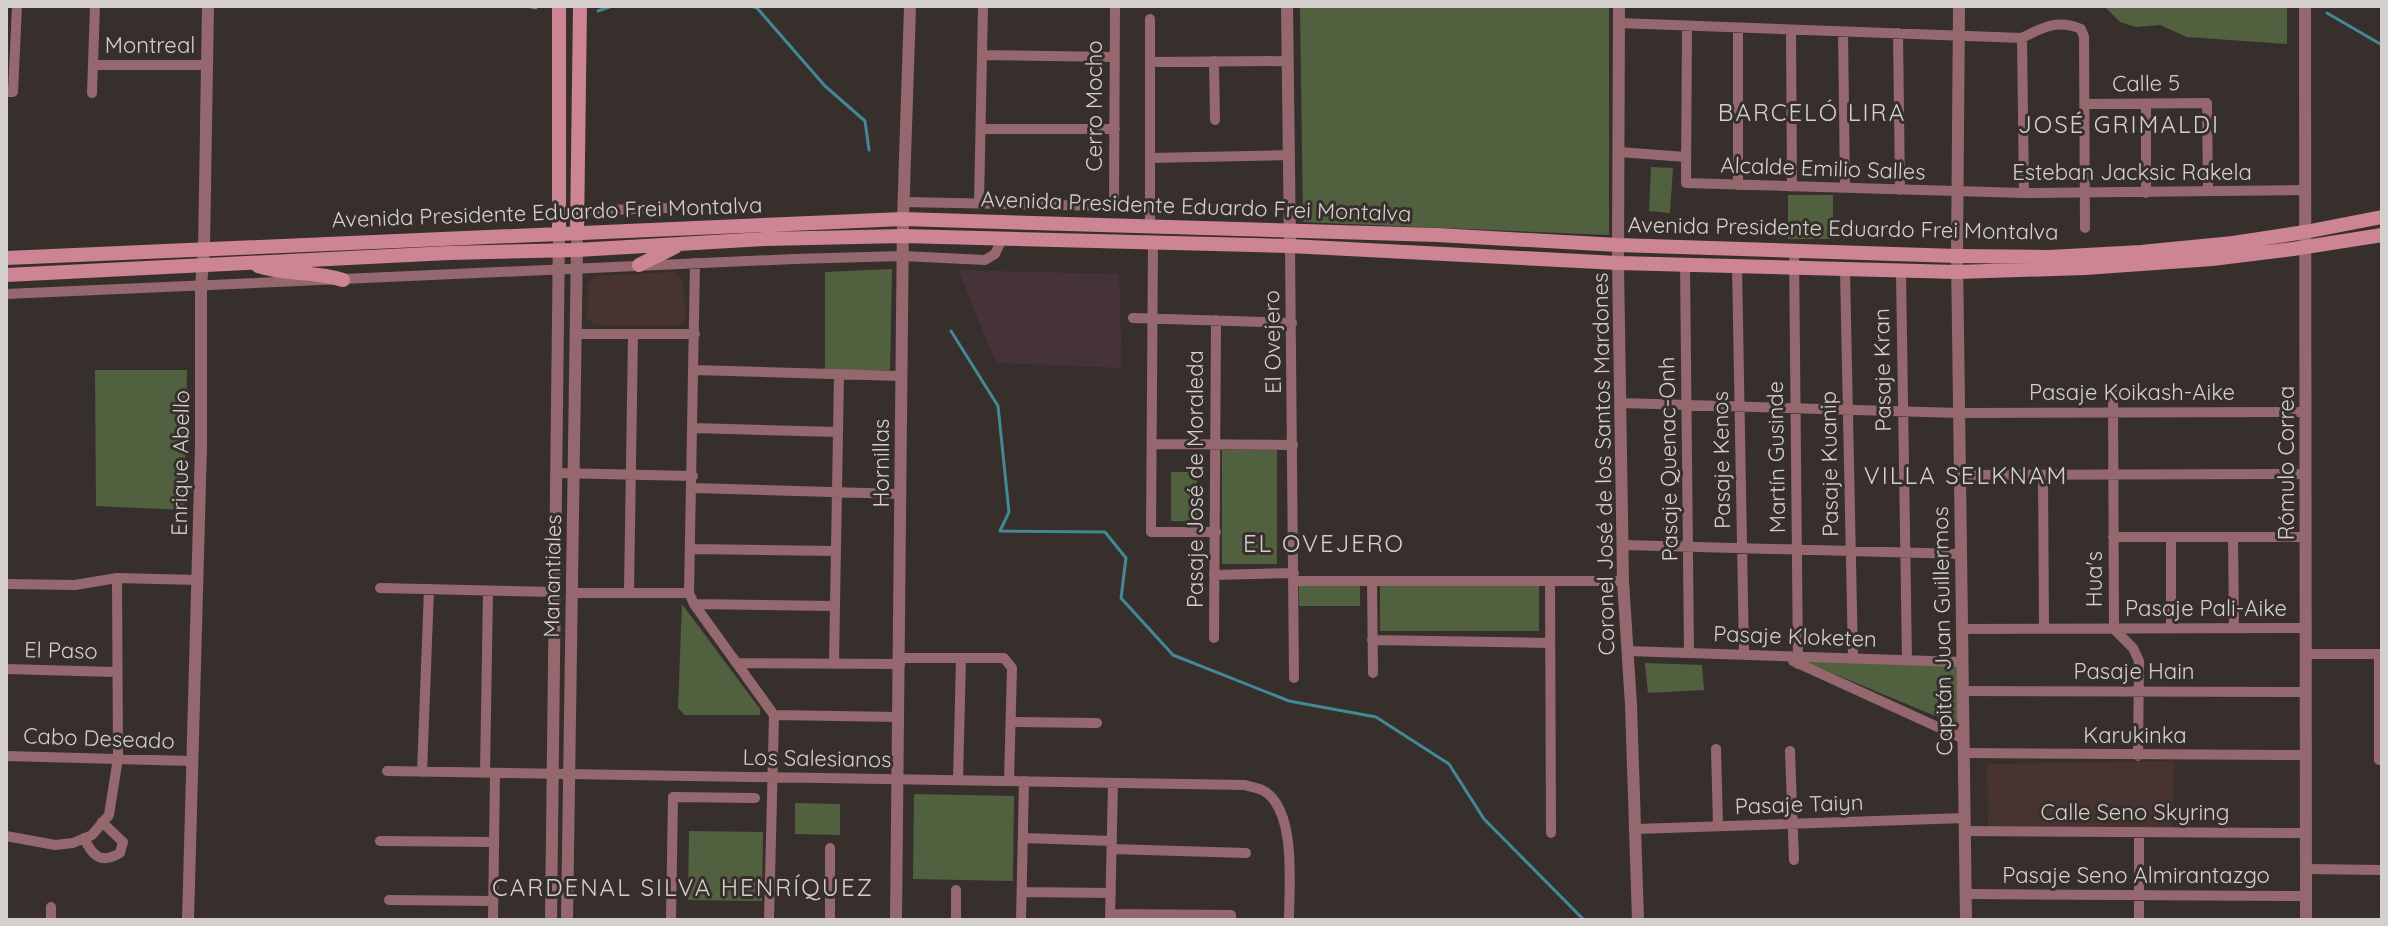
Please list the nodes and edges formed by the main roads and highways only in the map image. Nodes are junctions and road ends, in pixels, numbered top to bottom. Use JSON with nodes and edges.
{"nodes":[{"id":1,"x":559,"y":6,"type":"edge"},
{"id":2,"x":580,"y":6,"type":"edge"},
{"id":3,"x":2382,"y":217,"type":"edge"},
{"id":4,"x":577,"y":233,"type":"junction"},
{"id":5,"x":559,"y":234,"type":"junction"},
{"id":6,"x":2382,"y":235,"type":"edge"},
{"id":7,"x":1290,"y":238,"type":"junction"},
{"id":8,"x":680,"y":244,"type":"junction"},
{"id":9,"x":6,"y":258,"type":"edge"},
{"id":10,"x":251,"y":262,"type":"junction"},
{"id":11,"x":639,"y":265,"type":"road end"},
{"id":12,"x":6,"y":275,"type":"edge"},
{"id":13,"x":343,"y":280,"type":"road end"}],
"edges":[{"from":1,"to":5,"type":"main road"},
{"from":2,"to":4,"type":"main road"},
{"from":3,"to":7,"type":"main road","name":"Avenida Presidente Eduardo Frei Montalva"},
{"from":4,"to":5,"type":"main road","name":"Avenida Presidente Eduardo Frei Montalva"},
{"from":4,"to":7,"type":"main road","name":"Avenida Presidente Eduardo Frei Montalva"},
{"from":5,"to":9,"type":"main road","name":"Avenida Presidente Eduardo Frei Montalva"},
{"from":6,"to":7,"type":"main road","name":"Avenida Presidente Eduardo Frei Montalva"},
{"from":7,"to":8,"type":"main road","name":"Avenida Presidente Eduardo Frei Montalva"},
{"from":8,"to":10,"type":"main road","name":"Avenida Presidente Eduardo Frei Montalva"},
{"from":8,"to":11,"type":"main road"},
{"from":10,"to":12,"type":"main road","name":"Avenida Presidente Eduardo Frei Montalva"},
{"from":10,"to":13,"type":"main road"}]}
